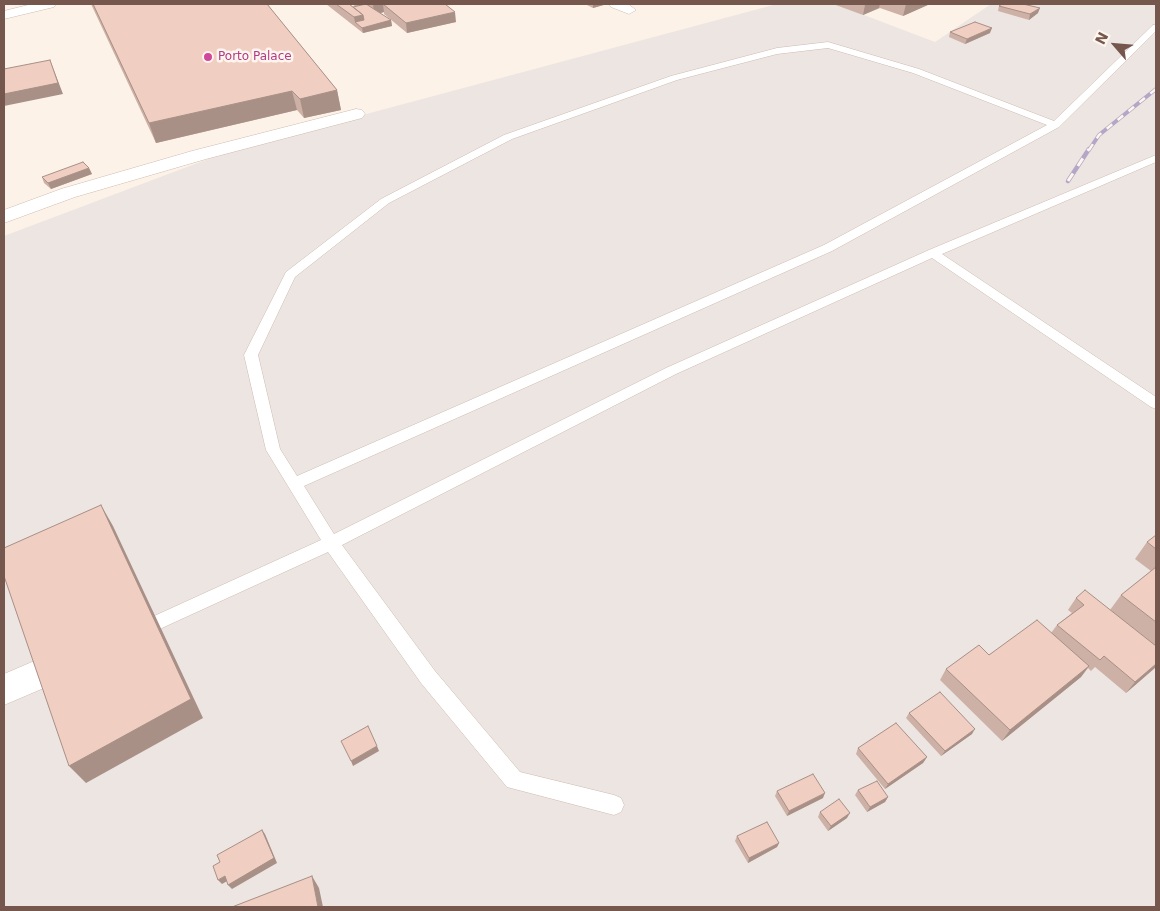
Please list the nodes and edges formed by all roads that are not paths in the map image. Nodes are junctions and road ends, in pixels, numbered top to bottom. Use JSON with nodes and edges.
{"nodes":[{"id":1,"x":49,"y":4,"type":"edge"},
{"id":2,"x":4,"y":15,"type":"edge"},
{"id":3,"x":1156,"y":27,"type":"edge"},
{"id":4,"x":356,"y":114,"type":"dead end"},
{"id":5,"x":1055,"y":126,"type":"junction"},
{"id":6,"x":1156,"y":158,"type":"edge"},
{"id":7,"x":4,"y":217,"type":"edge"},
{"id":8,"x":933,"y":253,"type":"junction"},
{"id":9,"x":1156,"y":404,"type":"edge"},
{"id":10,"x":294,"y":484,"type":"junction"},
{"id":11,"x":331,"y":543,"type":"junction"},
{"id":12,"x":158,"y":622,"type":"edge"},
{"id":13,"x":46,"y":671,"type":"edge"},
{"id":14,"x":4,"y":690,"type":"edge"},
{"id":15,"x":614,"y":805,"type":"dead end"}],
"edges":[{"from":1,"to":2,"type":"street"},
{"from":3,"to":5,"type":"lane"},
{"from":4,"to":7,"type":"street"},
{"from":5,"to":10,"type":"lane"},
{"from":5,"to":10,"type":"lane"},
{"from":6,"to":8,"type":"lane"},
{"from":8,"to":9,"type":"lane"},
{"from":8,"to":11,"type":"lane"},
{"from":10,"to":11,"type":"lane"},
{"from":11,"to":12,"type":"lane"},
{"from":11,"to":15,"type":"lane"},
{"from":13,"to":14,"type":"street"}]}
